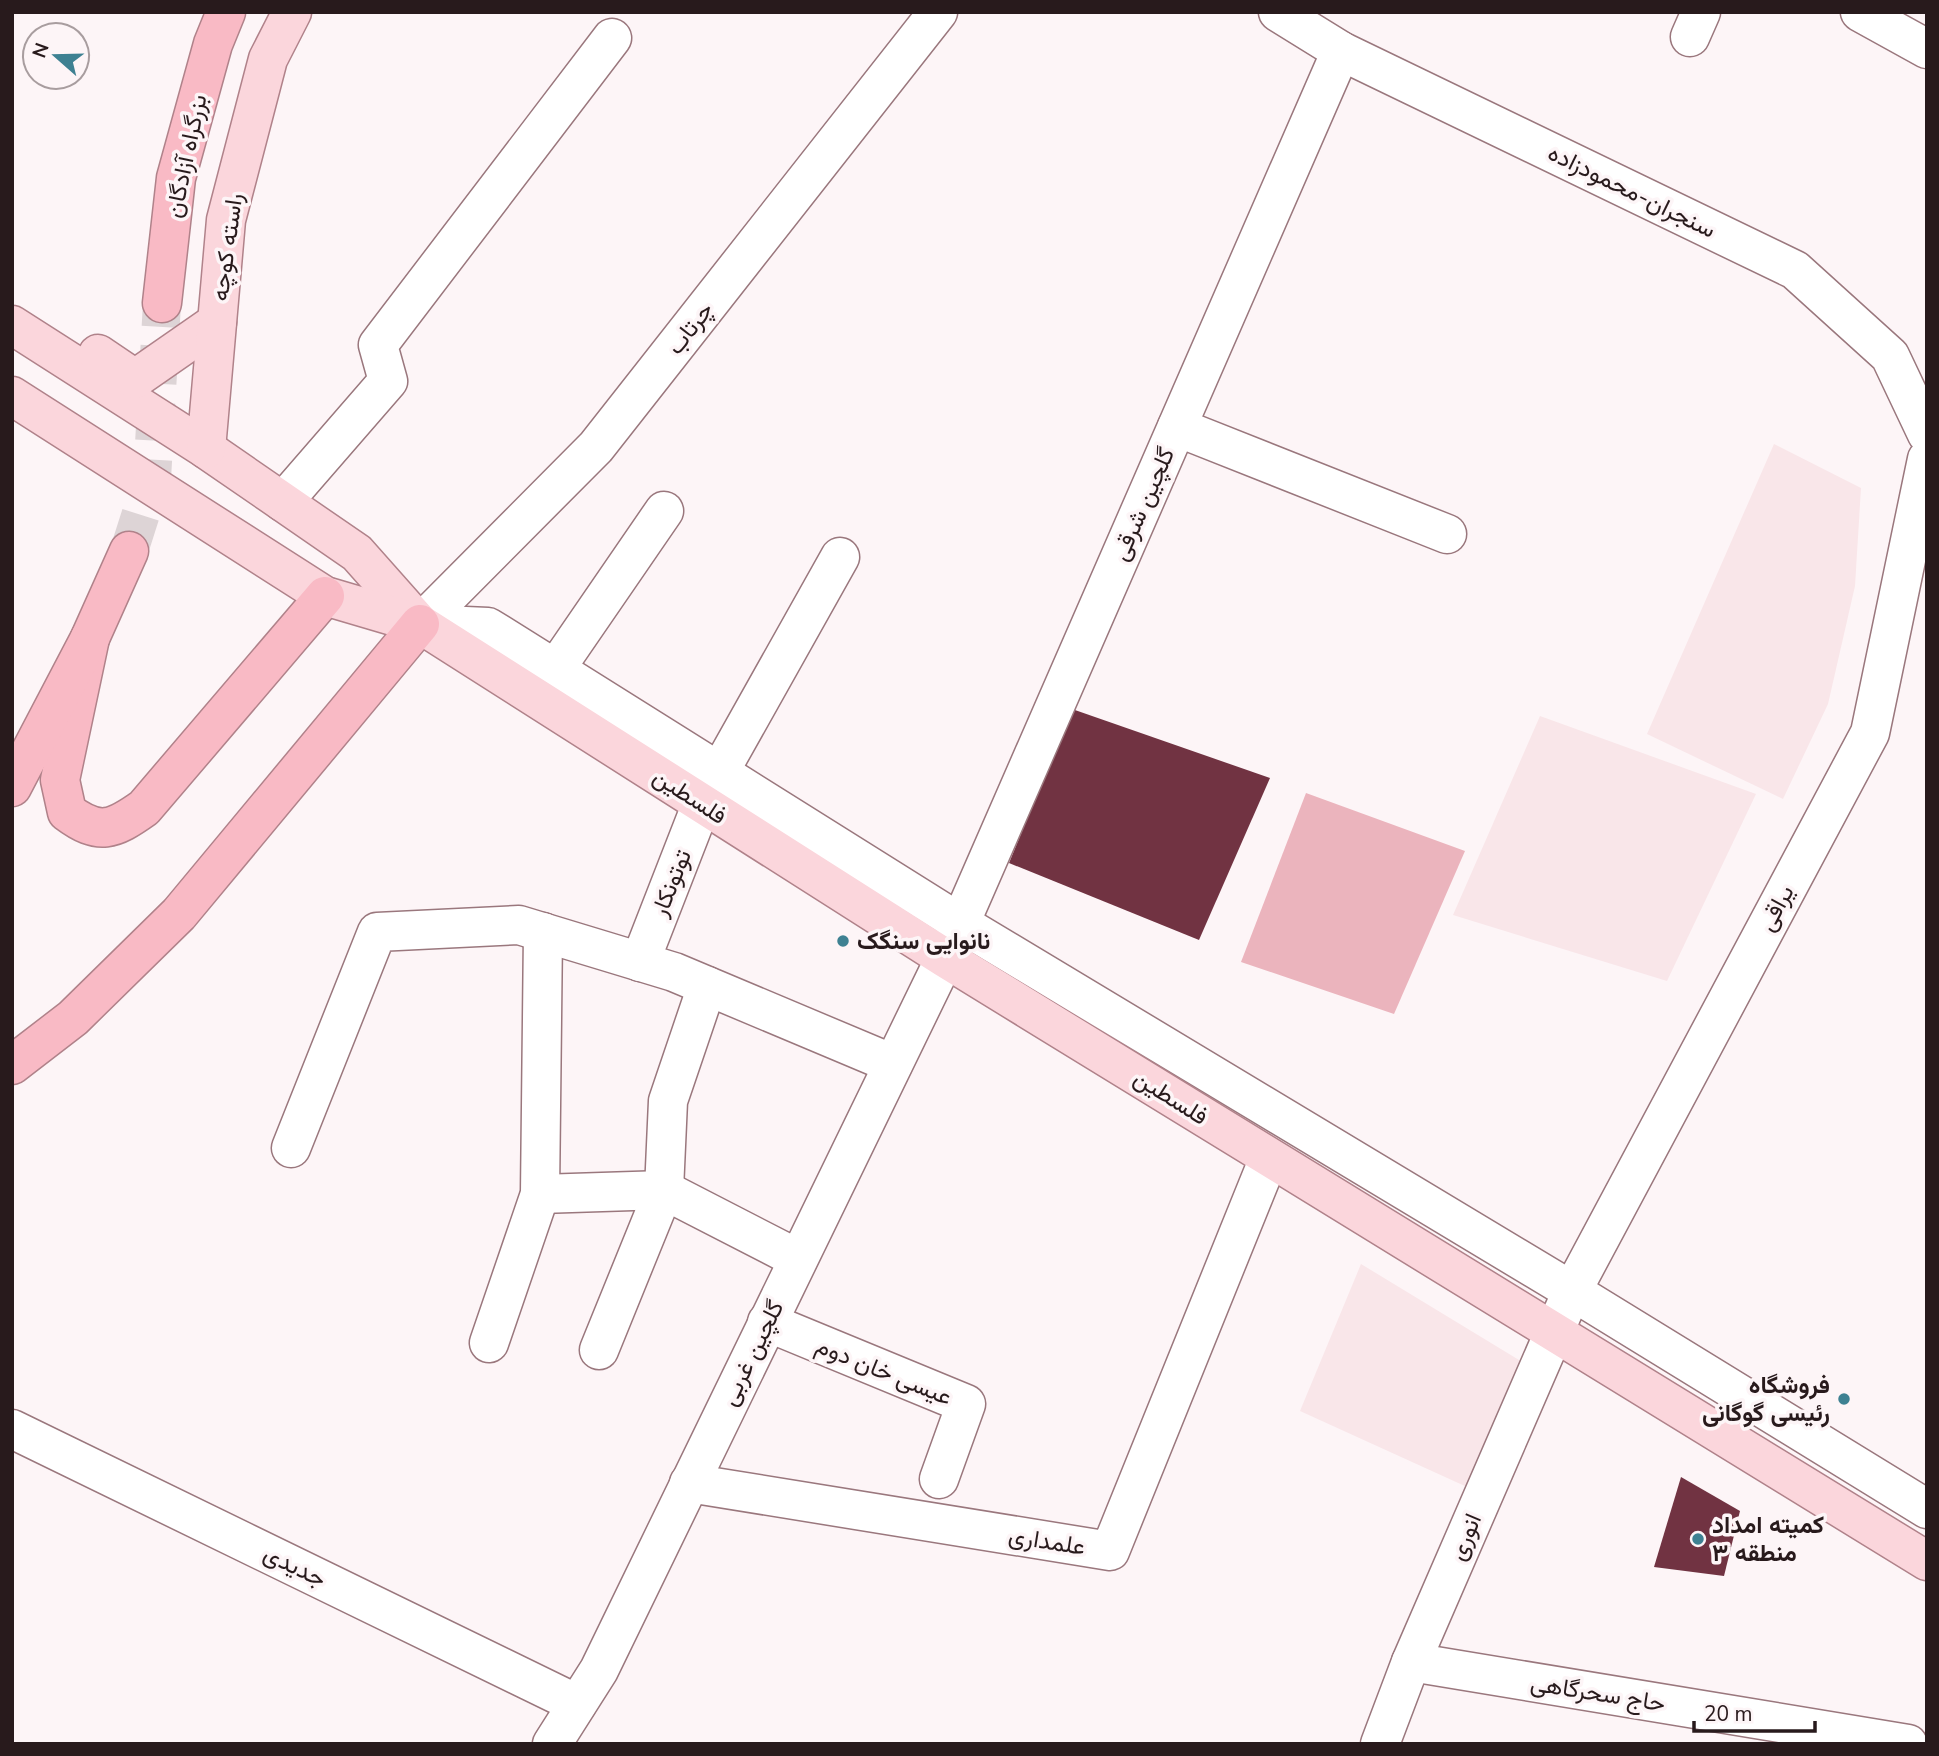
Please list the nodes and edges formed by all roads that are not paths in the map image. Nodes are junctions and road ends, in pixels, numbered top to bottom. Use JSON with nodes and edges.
{"nodes":[{"id":1,"x":226,"y":12,"type":"edge"},
{"id":2,"x":292,"y":12,"type":"edge"},
{"id":3,"x":937,"y":12,"type":"edge"},
{"id":4,"x":1278,"y":12,"type":"edge"},
{"id":5,"x":1860,"y":12,"type":"edge"},
{"id":6,"x":612,"y":38,"type":"dead end"},
{"id":7,"x":1927,"y":49,"type":"edge"},
{"id":8,"x":1341,"y":51,"type":"junction"},
{"id":9,"x":12,"y":299,"type":"edge"},
{"id":10,"x":162,"y":303,"type":"tunnel mouth"},
{"id":11,"x":218,"y":322,"type":"junction"},
{"id":12,"x":12,"y":325,"type":"edge"},
{"id":13,"x":118,"y":381,"type":"junction"},
{"id":14,"x":12,"y":396,"type":"edge"},
{"id":15,"x":1177,"y":427,"type":"junction"},
{"id":16,"x":1927,"y":435,"type":"edge"},
{"id":17,"x":206,"y":449,"type":"junction"},
{"id":18,"x":1927,"y":459,"type":"edge"},
{"id":19,"x":283,"y":502,"type":"junction"},
{"id":20,"x":664,"y":510,"type":"dead end"},
{"id":21,"x":1447,"y":534,"type":"dead end"},
{"id":22,"x":129,"y":551,"type":"tunnel mouth"},
{"id":23,"x":840,"y":557,"type":"dead end"},
{"id":24,"x":325,"y":596,"type":"junction"},
{"id":25,"x":420,"y":624,"type":"junction"},
{"id":26,"x":90,"y":638,"type":"junction"},
{"id":27,"x":546,"y":683,"type":"junction"},
{"id":28,"x":12,"y":787,"type":"edge"},
{"id":29,"x":711,"y":788,"type":"junction"},
{"id":30,"x":960,"y":923,"type":"junction"},
{"id":31,"x":543,"y":932,"type":"junction"},
{"id":32,"x":945,"y":958,"type":"junction"},
{"id":33,"x":640,"y":962,"type":"junction"},
{"id":34,"x":707,"y":986,"type":"junction"},
{"id":35,"x":894,"y":1064,"type":"junction"},
{"id":36,"x":12,"y":1065,"type":"edge"},
{"id":37,"x":291,"y":1148,"type":"dead end"},
{"id":38,"x":1269,"y":1158,"type":"junction"},
{"id":39,"x":664,"y":1190,"type":"junction"},
{"id":40,"x":540,"y":1194,"type":"junction"},
{"id":41,"x":798,"y":1259,"type":"junction"},
{"id":42,"x":1572,"y":1291,"type":"junction"},
{"id":43,"x":767,"y":1322,"type":"junction"},
{"id":44,"x":1553,"y":1331,"type":"junction"},
{"id":45,"x":489,"y":1343,"type":"dead end"},
{"id":46,"x":599,"y":1350,"type":"dead end"},
{"id":47,"x":12,"y":1429,"type":"edge"},
{"id":48,"x":939,"y":1479,"type":"dead end"},
{"id":49,"x":689,"y":1483,"type":"junction"},
{"id":50,"x":1927,"y":1509,"type":"edge"},
{"id":51,"x":1927,"y":1561,"type":"edge"},
{"id":52,"x":1411,"y":1662,"type":"junction"},
{"id":53,"x":577,"y":1704,"type":"junction"},
{"id":54,"x":552,"y":1744,"type":"edge"},
{"id":55,"x":1380,"y":1744,"type":"edge"},
{"id":56,"x":1909,"y":1744,"type":"edge"}],
"edges":[{"from":1,"to":10,"type":"highway","name":"بزرگراه آزادگان"},
{"from":2,"to":11,"type":"main road","name":"راسته کوچه"},
{"from":3,"to":25,"type":"street","name":"چرتاب"},
{"from":4,"to":8,"type":"street","name":"سنجران-محمودزاده"},
{"from":5,"to":7,"type":"street"},
{"from":6,"to":19,"type":"street"},
{"from":8,"to":15,"type":"street","name":"گلچین شرقی"},
{"from":8,"to":16,"type":"street","name":"سنجران-محمودزاده"},
{"from":9,"to":13,"type":"main road"},
{"from":11,"to":13,"type":"main road"},
{"from":11,"to":17,"type":"main road","name":"راسته کوچه"},
{"from":12,"to":13,"type":"main road"},
{"from":13,"to":17,"type":"main road"},
{"from":14,"to":24,"type":"main road"},
{"from":15,"to":21,"type":"street"},
{"from":15,"to":30,"type":"street","name":"گلچین شرقی"},
{"from":17,"to":19,"type":"main road"},
{"from":18,"to":42,"type":"street","name":"یراقی"},
{"from":19,"to":25,"type":"main road"},
{"from":20,"to":27,"type":"street"},
{"from":22,"to":26,"type":"highway"},
{"from":23,"to":29,"type":"street","name":"توتونکار"},
{"from":24,"to":25,"type":"main road"},
{"from":24,"to":26,"type":"highway"},
{"from":25,"to":27,"type":"main road","name":"فلسطین"},
{"from":25,"to":36,"type":"highway"},
{"from":26,"to":28,"type":"highway"},
{"from":27,"to":29,"type":"main road","name":"فلسطین"},
{"from":29,"to":30,"type":"street"},
{"from":29,"to":32,"type":"main road","name":"فلسطین"},
{"from":29,"to":33,"type":"street","name":"توتونکار"},
{"from":30,"to":32,"type":"street","name":"گلچین شرقی"},
{"from":30,"to":42,"type":"street"},
{"from":31,"to":33,"type":"street"},
{"from":31,"to":37,"type":"street"},
{"from":31,"to":40,"type":"street"},
{"from":32,"to":35,"type":"street","name":"گلچین غربی"},
{"from":32,"to":38,"type":"main road","name":"فلسطین"},
{"from":33,"to":34,"type":"street"},
{"from":34,"to":35,"type":"street"},
{"from":34,"to":39,"type":"street"},
{"from":35,"to":41,"type":"street","name":"گلچین غربی"},
{"from":38,"to":44,"type":"main road","name":"فلسطین"},
{"from":38,"to":49,"type":"street","name":"علمداری"},
{"from":39,"to":40,"type":"street"},
{"from":39,"to":41,"type":"street"},
{"from":39,"to":46,"type":"street"},
{"from":40,"to":45,"type":"street"},
{"from":41,"to":43,"type":"street","name":"گلچین غربی"},
{"from":42,"to":44,"type":"street","name":"یراقی"},
{"from":42,"to":50,"type":"street"},
{"from":43,"to":48,"type":"street","name":"عیسی خان دوم"},
{"from":43,"to":49,"type":"street","name":"گلچین غربی"},
{"from":44,"to":51,"type":"main road","name":"فلسطین"},
{"from":44,"to":52,"type":"street","name":"انوری"},
{"from":47,"to":53,"type":"street","name":"جدیدی"},
{"from":49,"to":53,"type":"street","name":"گلچین غربی"},
{"from":52,"to":55,"type":"street","name":"انوری"},
{"from":52,"to":56,"type":"street","name":"حاج سحرگاهی"},
{"from":53,"to":54,"type":"street","name":"گلچین غربی"}]}
